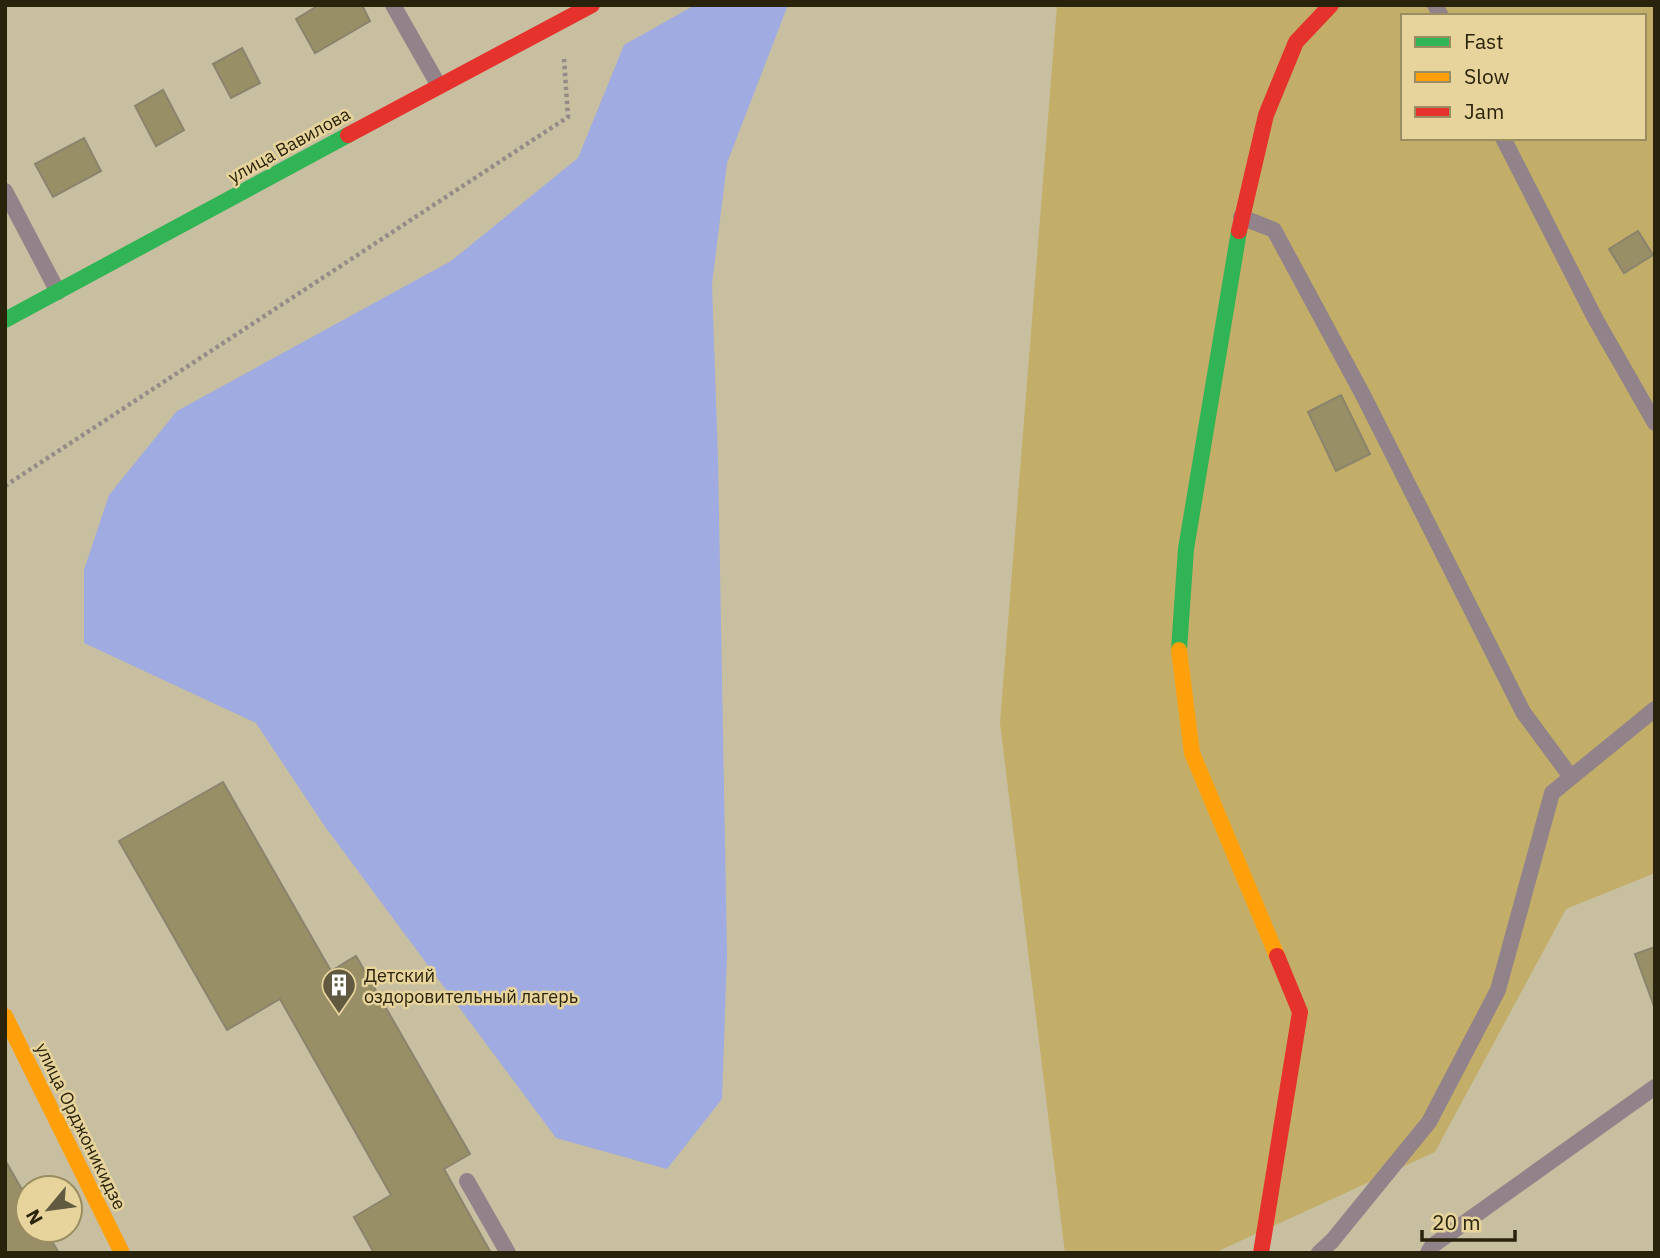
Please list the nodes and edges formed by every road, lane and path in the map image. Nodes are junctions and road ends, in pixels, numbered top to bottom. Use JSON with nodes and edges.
{"nodes":[{"id":1,"x":393,"y":5,"type":"edge"},
{"id":2,"x":592,"y":5,"type":"edge"},
{"id":3,"x":1331,"y":5,"type":"edge"},
{"id":4,"x":562,"y":21,"type":"junction"},
{"id":5,"x":439,"y":86,"type":"junction"},
{"id":6,"x":1504,"y":140,"type":"edge"},
{"id":7,"x":5,"y":191,"type":"edge"},
{"id":8,"x":1241,"y":217,"type":"junction"},
{"id":9,"x":58,"y":292,"type":"junction"},
{"id":10,"x":5,"y":320,"type":"edge"},
{"id":11,"x":1655,"y":422,"type":"edge"},
{"id":12,"x":5,"y":486,"type":"edge"},
{"id":13,"x":1655,"y":709,"type":"edge"},
{"id":14,"x":1571,"y":776,"type":"junction"},
{"id":15,"x":5,"y":1016,"type":"edge"},
{"id":16,"x":1655,"y":1087,"type":"edge"},
{"id":17,"x":467,"y":1181,"type":"dead end"},
{"id":18,"x":122,"y":1253,"type":"edge"},
{"id":19,"x":509,"y":1253,"type":"edge"},
{"id":20,"x":1261,"y":1253,"type":"edge"},
{"id":21,"x":1319,"y":1253,"type":"edge"},
{"id":22,"x":1428,"y":1253,"type":"edge"}],
"edges":[{"from":1,"to":5,"type":"lane"},
{"from":2,"to":4,"type":"street","name":"улица Вавилова"},
{"from":3,"to":8,"type":"street"},
{"from":4,"to":5,"type":"street","name":"улица Вавилова"},
{"from":4,"to":12,"type":"path"},
{"from":5,"to":9,"type":"street","name":"улица Вавилова"},
{"from":6,"to":11,"type":"lane"},
{"from":7,"to":9,"type":"lane"},
{"from":8,"to":14,"type":"lane"},
{"from":8,"to":20,"type":"street"},
{"from":9,"to":10,"type":"street","name":"улица Вавилова"},
{"from":13,"to":14,"type":"lane"},
{"from":14,"to":21,"type":"lane"},
{"from":15,"to":18,"type":"street","name":"улица Орджоникидзе"},
{"from":16,"to":22,"type":"lane"},
{"from":17,"to":19,"type":"lane"}]}
